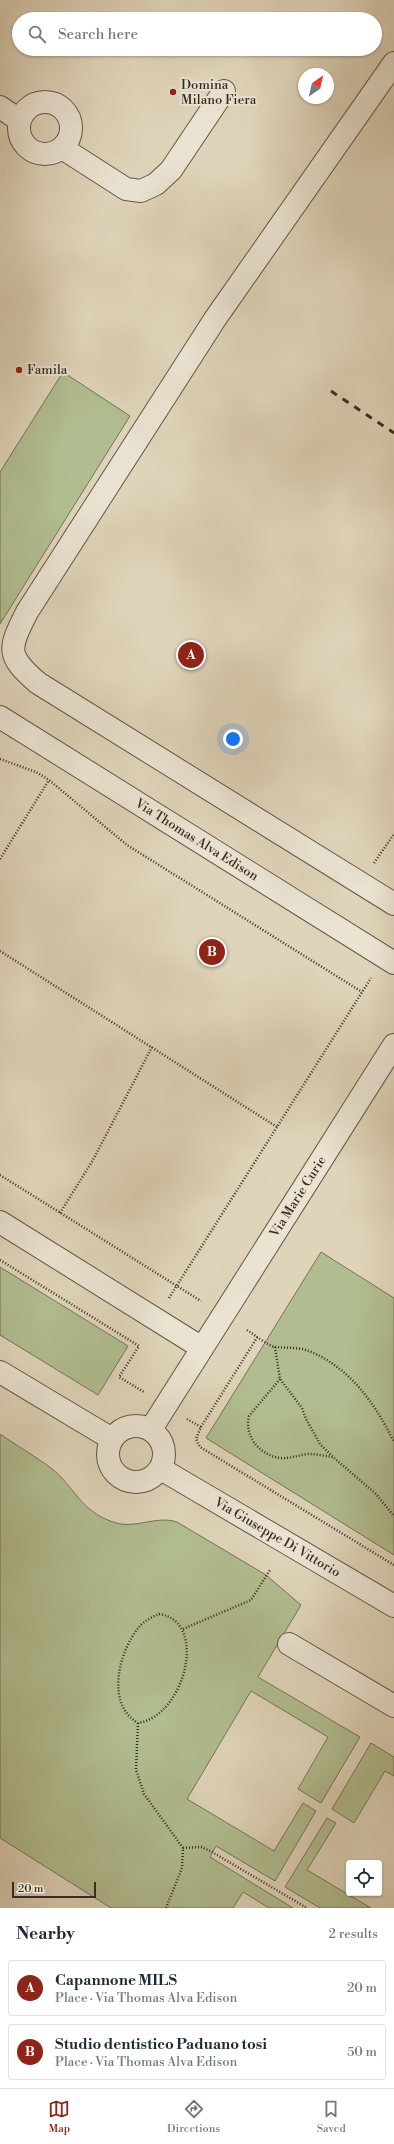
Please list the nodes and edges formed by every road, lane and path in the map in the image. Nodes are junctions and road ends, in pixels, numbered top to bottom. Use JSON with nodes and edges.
{"nodes":[{"id":1,"x":394,"y":63,"type":"edge"},
{"id":2,"x":224,"y":91,"type":"dead end"},
{"id":3,"x":0,"y":107,"type":"edge"},
{"id":4,"x":19,"y":120,"type":"junction"},
{"id":5,"x":62,"y":148,"type":"junction"},
{"id":6,"x":0,"y":718,"type":"edge"},
{"id":7,"x":63,"y":757,"type":"junction"},
{"id":8,"x":0,"y":759,"type":"edge"},
{"id":9,"x":49,"y":780,"type":"junction"},
{"id":10,"x":394,"y":834,"type":"edge"},
{"id":11,"x":0,"y":859,"type":"edge"},
{"id":12,"x":360,"y":883,"type":"junction"},
{"id":13,"x":394,"y":904,"type":"edge"},
{"id":14,"x":0,"y":951,"type":"edge"},
{"id":15,"x":389,"y":960,"type":"edge"},
{"id":16,"x":362,"y":992,"type":"junction"},
{"id":17,"x":394,"y":1045,"type":"edge"},
{"id":18,"x":152,"y":1047,"type":"junction"},
{"id":19,"x":277,"y":1127,"type":"junction"},
{"id":20,"x":0,"y":1175,"type":"edge"},
{"id":21,"x":60,"y":1213,"type":"junction"},
{"id":22,"x":0,"y":1222,"type":"edge"},
{"id":23,"x":0,"y":1260,"type":"edge"},
{"id":24,"x":176,"y":1286,"type":"junction"},
{"id":25,"x":166,"y":1302,"type":"dead end"},
{"id":26,"x":203,"y":1303,"type":"dead end"},
{"id":27,"x":247,"y":1330,"type":"dead end"},
{"id":28,"x":258,"y":1336,"type":"junction"},
{"id":29,"x":275,"y":1347,"type":"junction"},
{"id":30,"x":202,"y":1348,"type":"junction"},
{"id":31,"x":0,"y":1372,"type":"edge"},
{"id":32,"x":280,"y":1379,"type":"junction"},
{"id":33,"x":146,"y":1393,"type":"dead end"},
{"id":34,"x":189,"y":1420,"type":"dead end"},
{"id":35,"x":201,"y":1427,"type":"junction"},
{"id":36,"x":151,"y":1429,"type":"junction"},
{"id":37,"x":112,"y":1439,"type":"junction"},
{"id":38,"x":394,"y":1442,"type":"edge"},
{"id":39,"x":333,"y":1457,"type":"junction"},
{"id":40,"x":160,"y":1469,"type":"junction"},
{"id":41,"x":394,"y":1516,"type":"edge"},
{"id":42,"x":394,"y":1565,"type":"edge"},
{"id":43,"x":270,"y":1570,"type":"dead end"},
{"id":44,"x":394,"y":1606,"type":"edge"},
{"id":45,"x":183,"y":1629,"type":"junction"},
{"id":46,"x":290,"y":1644,"type":"dead end"},
{"id":47,"x":394,"y":1706,"type":"edge"},
{"id":48,"x":138,"y":1723,"type":"junction"},
{"id":49,"x":183,"y":1848,"type":"junction"},
{"id":50,"x":166,"y":1908,"type":"edge"},
{"id":51,"x":307,"y":1908,"type":"edge"}],
"edges":[{"from":1,"to":12,"type":"street"},
{"from":2,"to":5,"type":"street"},
{"from":3,"to":4,"type":"street"},
{"from":4,"to":5,"type":"street"},
{"from":4,"to":5,"type":"street"},
{"from":6,"to":7,"type":"street","name":"Via Thomas Alva Edison"},
{"from":7,"to":9,"type":"path"},
{"from":7,"to":15,"type":"street","name":"Via Thomas Alva Edison"},
{"from":8,"to":9,"type":"path"},
{"from":9,"to":11,"type":"path"},
{"from":9,"to":16,"type":"path"},
{"from":10,"to":12,"type":"path"},
{"from":12,"to":13,"type":"street"},
{"from":14,"to":18,"type":"path"},
{"from":15,"to":16,"type":"path"},
{"from":16,"to":19,"type":"path"},
{"from":17,"to":30,"type":"street","name":"Via Marie Curie"},
{"from":18,"to":19,"type":"path"},
{"from":18,"to":21,"type":"path"},
{"from":19,"to":24,"type":"path"},
{"from":20,"to":21,"type":"path"},
{"from":21,"to":24,"type":"path"},
{"from":22,"to":30,"type":"street"},
{"from":23,"to":33,"type":"path"},
{"from":24,"to":25,"type":"path"},
{"from":24,"to":26,"type":"path"},
{"from":27,"to":28,"type":"path"},
{"from":28,"to":29,"type":"path"},
{"from":28,"to":35,"type":"path"},
{"from":29,"to":32,"type":"path"},
{"from":29,"to":38,"type":"path"},
{"from":30,"to":36,"type":"street","name":"Via Marie Curie"},
{"from":31,"to":37,"type":"street"},
{"from":32,"to":39,"type":"path"},
{"from":32,"to":39,"type":"path"},
{"from":34,"to":35,"type":"path"},
{"from":35,"to":42,"type":"path"},
{"from":36,"to":37,"type":"street"},
{"from":36,"to":40,"type":"street"},
{"from":37,"to":40,"type":"street"},
{"from":39,"to":41,"type":"path"},
{"from":40,"to":44,"type":"street","name":"Via Giuseppe Di Vittorio"},
{"from":43,"to":45,"type":"path"},
{"from":45,"to":48,"type":"path"},
{"from":45,"to":48,"type":"path"},
{"from":46,"to":47,"type":"street"},
{"from":48,"to":49,"type":"path"},
{"from":49,"to":50,"type":"path"},
{"from":49,"to":51,"type":"path"}]}
